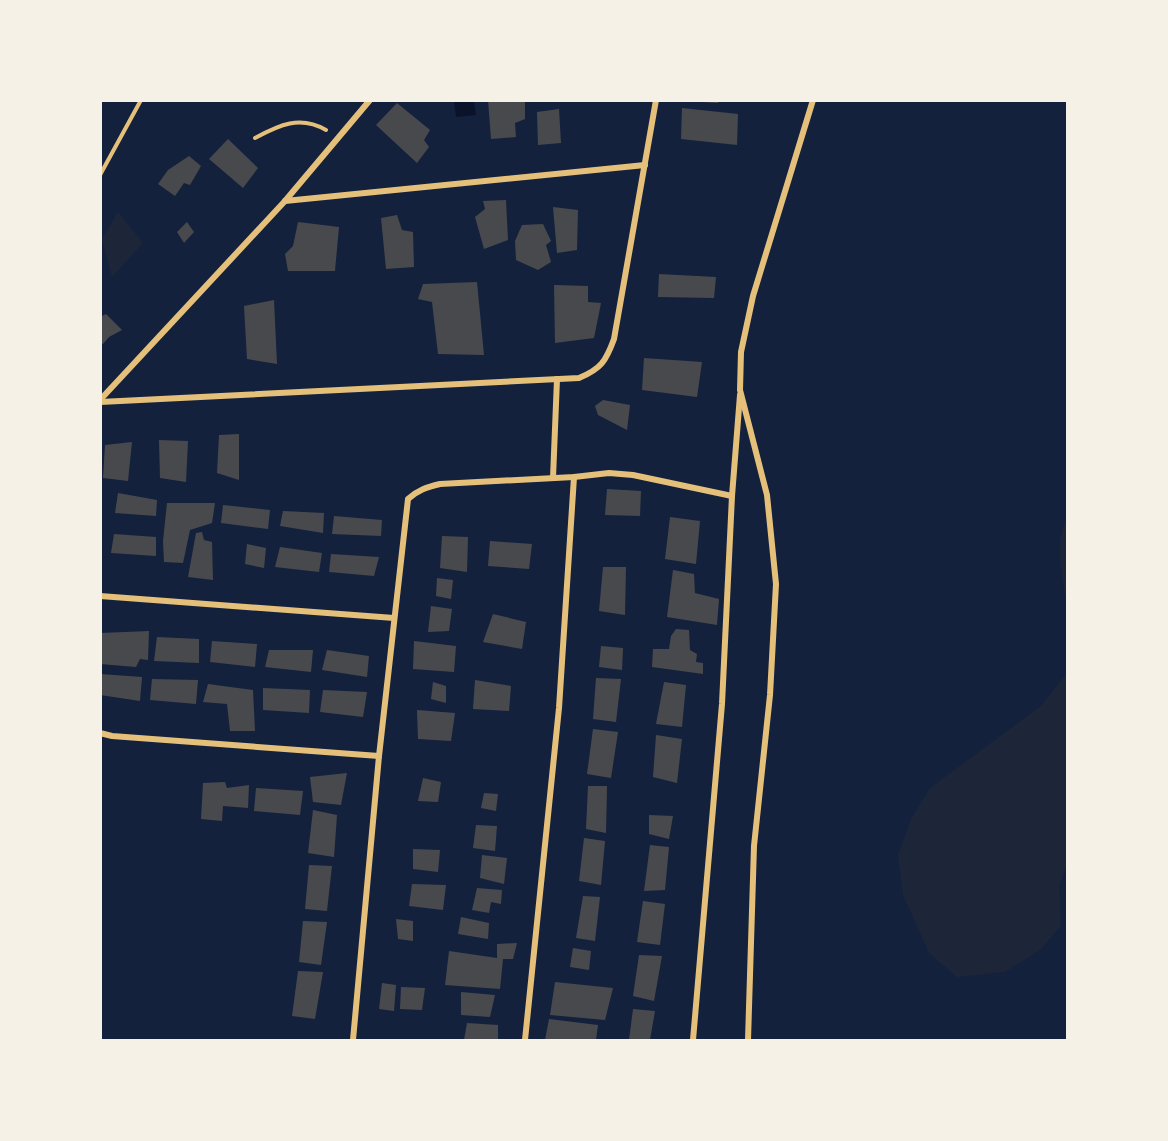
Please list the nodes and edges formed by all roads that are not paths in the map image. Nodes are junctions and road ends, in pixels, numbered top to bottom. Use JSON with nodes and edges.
{"nodes":[{"id":1,"x":370,"y":100,"type":"edge"},
{"id":2,"x":656,"y":100,"type":"edge"},
{"id":3,"x":813,"y":100,"type":"edge"},
{"id":4,"x":645,"y":165,"type":"junction"},
{"id":5,"x":285,"y":201,"type":"junction"},
{"id":6,"x":556,"y":379,"type":"junction"},
{"id":7,"x":740,"y":390,"type":"junction"},
{"id":8,"x":100,"y":401,"type":"edge"},
{"id":9,"x":574,"y":477,"type":"junction"},
{"id":10,"x":553,"y":478,"type":"junction"},
{"id":11,"x":732,"y":496,"type":"junction"},
{"id":12,"x":100,"y":596,"type":"edge"},
{"id":13,"x":394,"y":618,"type":"junction"},
{"id":14,"x":100,"y":733,"type":"edge"},
{"id":15,"x":379,"y":756,"type":"junction"},
{"id":16,"x":353,"y":1041,"type":"edge"},
{"id":17,"x":525,"y":1041,"type":"edge"},
{"id":18,"x":693,"y":1041,"type":"edge"},
{"id":19,"x":748,"y":1041,"type":"edge"}],
"edges":[{"from":1,"to":5,"type":"street"},
{"from":2,"to":4,"type":"street"},
{"from":3,"to":7,"type":"street"},
{"from":4,"to":5,"type":"street"},
{"from":4,"to":6,"type":"street"},
{"from":5,"to":8,"type":"street"},
{"from":6,"to":8,"type":"street"},
{"from":6,"to":10,"type":"street"},
{"from":7,"to":11,"type":"street"},
{"from":7,"to":19,"type":"street"},
{"from":9,"to":10,"type":"street"},
{"from":9,"to":11,"type":"street"},
{"from":9,"to":17,"type":"street"},
{"from":10,"to":13,"type":"street"},
{"from":11,"to":18,"type":"street"},
{"from":12,"to":13,"type":"street"},
{"from":13,"to":15,"type":"street"},
{"from":14,"to":15,"type":"street"},
{"from":15,"to":16,"type":"street"}]}
